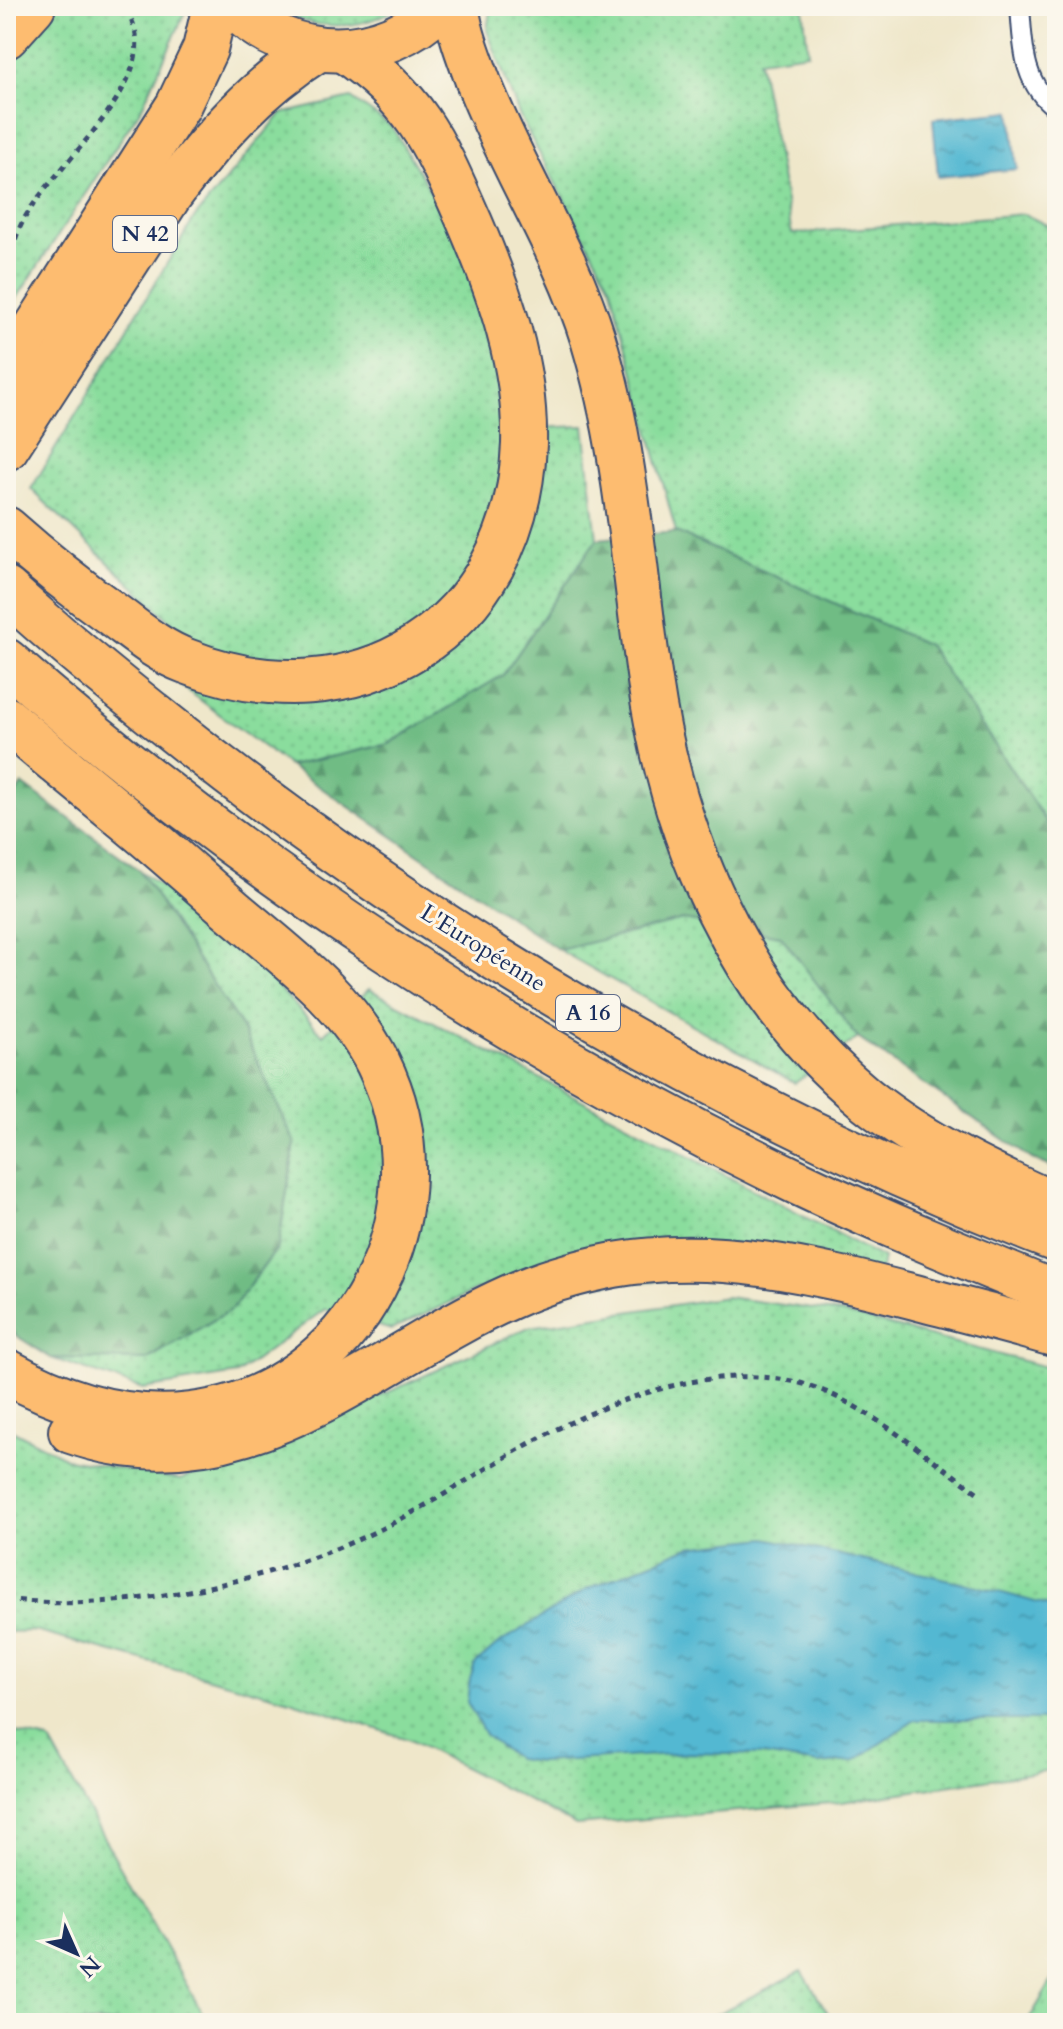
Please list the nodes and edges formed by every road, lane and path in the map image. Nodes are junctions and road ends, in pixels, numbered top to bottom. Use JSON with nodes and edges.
{"nodes":[{"id":1,"x":33,"y":6,"type":"edge"},
{"id":2,"x":125,"y":6,"type":"edge"},
{"id":3,"x":215,"y":6,"type":"edge"},
{"id":4,"x":234,"y":6,"type":"edge"},
{"id":5,"x":440,"y":6,"type":"edge"},
{"id":6,"x":457,"y":6,"type":"edge"},
{"id":7,"x":1020,"y":6,"type":"edge"},
{"id":8,"x":6,"y":36,"type":"edge"},
{"id":9,"x":331,"y":50,"type":"junction"},
{"id":10,"x":1057,"y":109,"type":"edge"},
{"id":11,"x":6,"y":274,"type":"edge"},
{"id":12,"x":6,"y":375,"type":"edge"},
{"id":13,"x":6,"y":448,"type":"edge"},
{"id":14,"x":6,"y":529,"type":"edge"},
{"id":15,"x":12,"y":595,"type":"edge"},
{"id":16,"x":6,"y":661,"type":"edge"},
{"id":17,"x":6,"y":719,"type":"edge"},
{"id":18,"x":1057,"y":1206,"type":"edge"},
{"id":19,"x":1057,"y":1240,"type":"edge"},
{"id":20,"x":1057,"y":1294,"type":"edge"},
{"id":21,"x":1057,"y":1335,"type":"edge"},
{"id":22,"x":6,"y":1371,"type":"edge"},
{"id":23,"x":6,"y":1404,"type":"edge"},
{"id":24,"x":977,"y":1492,"type":"dead end"},
{"id":25,"x":6,"y":1599,"type":"edge"}],
"edges":[{"from":1,"to":8,"type":"main road"},
{"from":2,"to":11,"type":"path"},
{"from":3,"to":12,"type":"main road","number":"N 42"},
{"from":4,"to":9,"type":"main road"},
{"from":5,"to":9,"type":"main road"},
{"from":6,"to":18,"type":"main road"},
{"from":7,"to":10,"type":"lane"},
{"from":9,"to":13,"type":"main road","number":"N 42"},
{"from":9,"to":14,"type":"main road"},
{"from":15,"to":19,"type":"main road","name":"L'Européenne","number":"A 16"},
{"from":16,"to":20,"type":"main road","number":"A 16"},
{"from":17,"to":22,"type":"main road"},
{"from":21,"to":23,"type":"main road"},
{"from":24,"to":25,"type":"path"}]}
